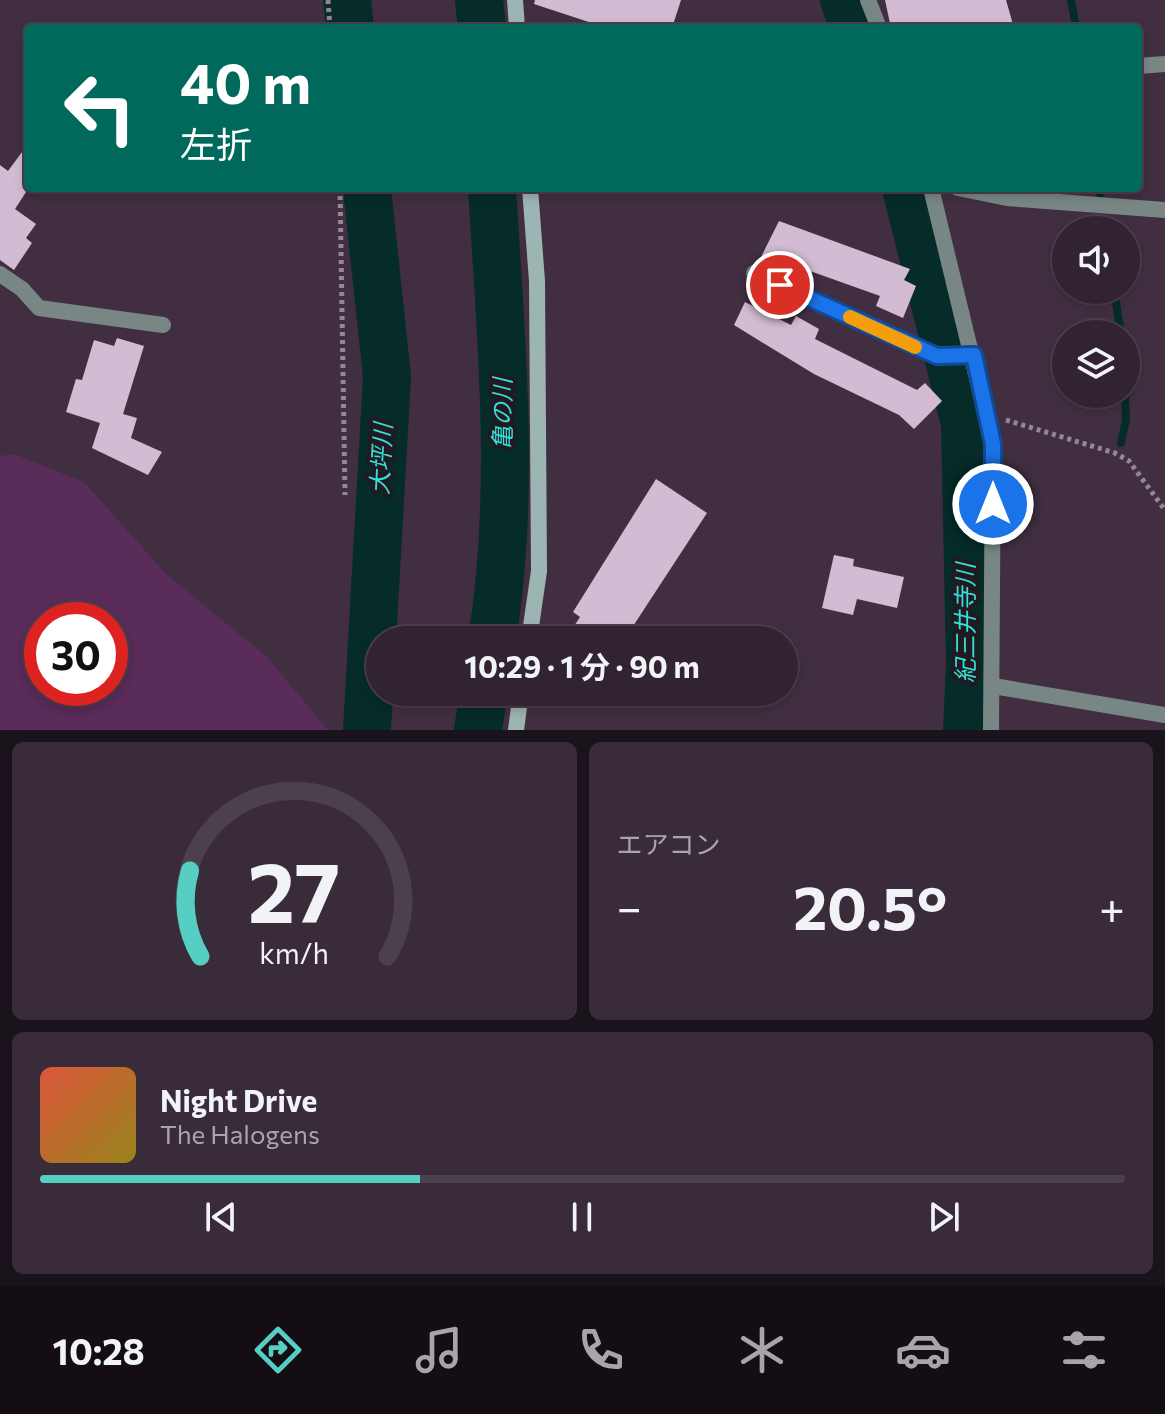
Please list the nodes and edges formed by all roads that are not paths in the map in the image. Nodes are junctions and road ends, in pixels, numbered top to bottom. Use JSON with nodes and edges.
{"nodes":[{"id":1,"x":515,"y":0,"type":"edge"},
{"id":2,"x":868,"y":0,"type":"edge"},
{"id":3,"x":517,"y":24,"type":"edge"},
{"id":4,"x":877,"y":24,"type":"edge"},
{"id":5,"x":1165,"y":64,"type":"edge"},
{"id":6,"x":1142,"y":66,"type":"edge"},
{"id":7,"x":530,"y":192,"type":"edge"},
{"id":8,"x":932,"y":192,"type":"edge"},
{"id":9,"x":978,"y":192,"type":"edge"},
{"id":10,"x":1165,"y":210,"type":"edge"},
{"id":11,"x":754,"y":273,"type":"dead end"},
{"id":12,"x":0,"y":274,"type":"edge"},
{"id":13,"x":163,"y":325,"type":"dead end"},
{"id":14,"x":966,"y":355,"type":"junction"},
{"id":15,"x":531,"y":626,"type":"edge"},
{"id":16,"x":993,"y":686,"type":"junction"},
{"id":17,"x":519,"y":706,"type":"edge"},
{"id":18,"x":1165,"y":715,"type":"edge"},
{"id":19,"x":516,"y":730,"type":"edge"},
{"id":20,"x":991,"y":730,"type":"edge"}],
"edges":[{"from":1,"to":3,"type":"main road"},
{"from":2,"to":4,"type":"street"},
{"from":5,"to":6,"type":"street"},
{"from":7,"to":15,"type":"main road"},
{"from":8,"to":14,"type":"street"},
{"from":9,"to":10,"type":"street"},
{"from":11,"to":14,"type":"street"},
{"from":12,"to":13,"type":"street"},
{"from":14,"to":16,"type":"street"},
{"from":16,"to":18,"type":"street"},
{"from":16,"to":20,"type":"street"},
{"from":17,"to":19,"type":"main road"}]}
